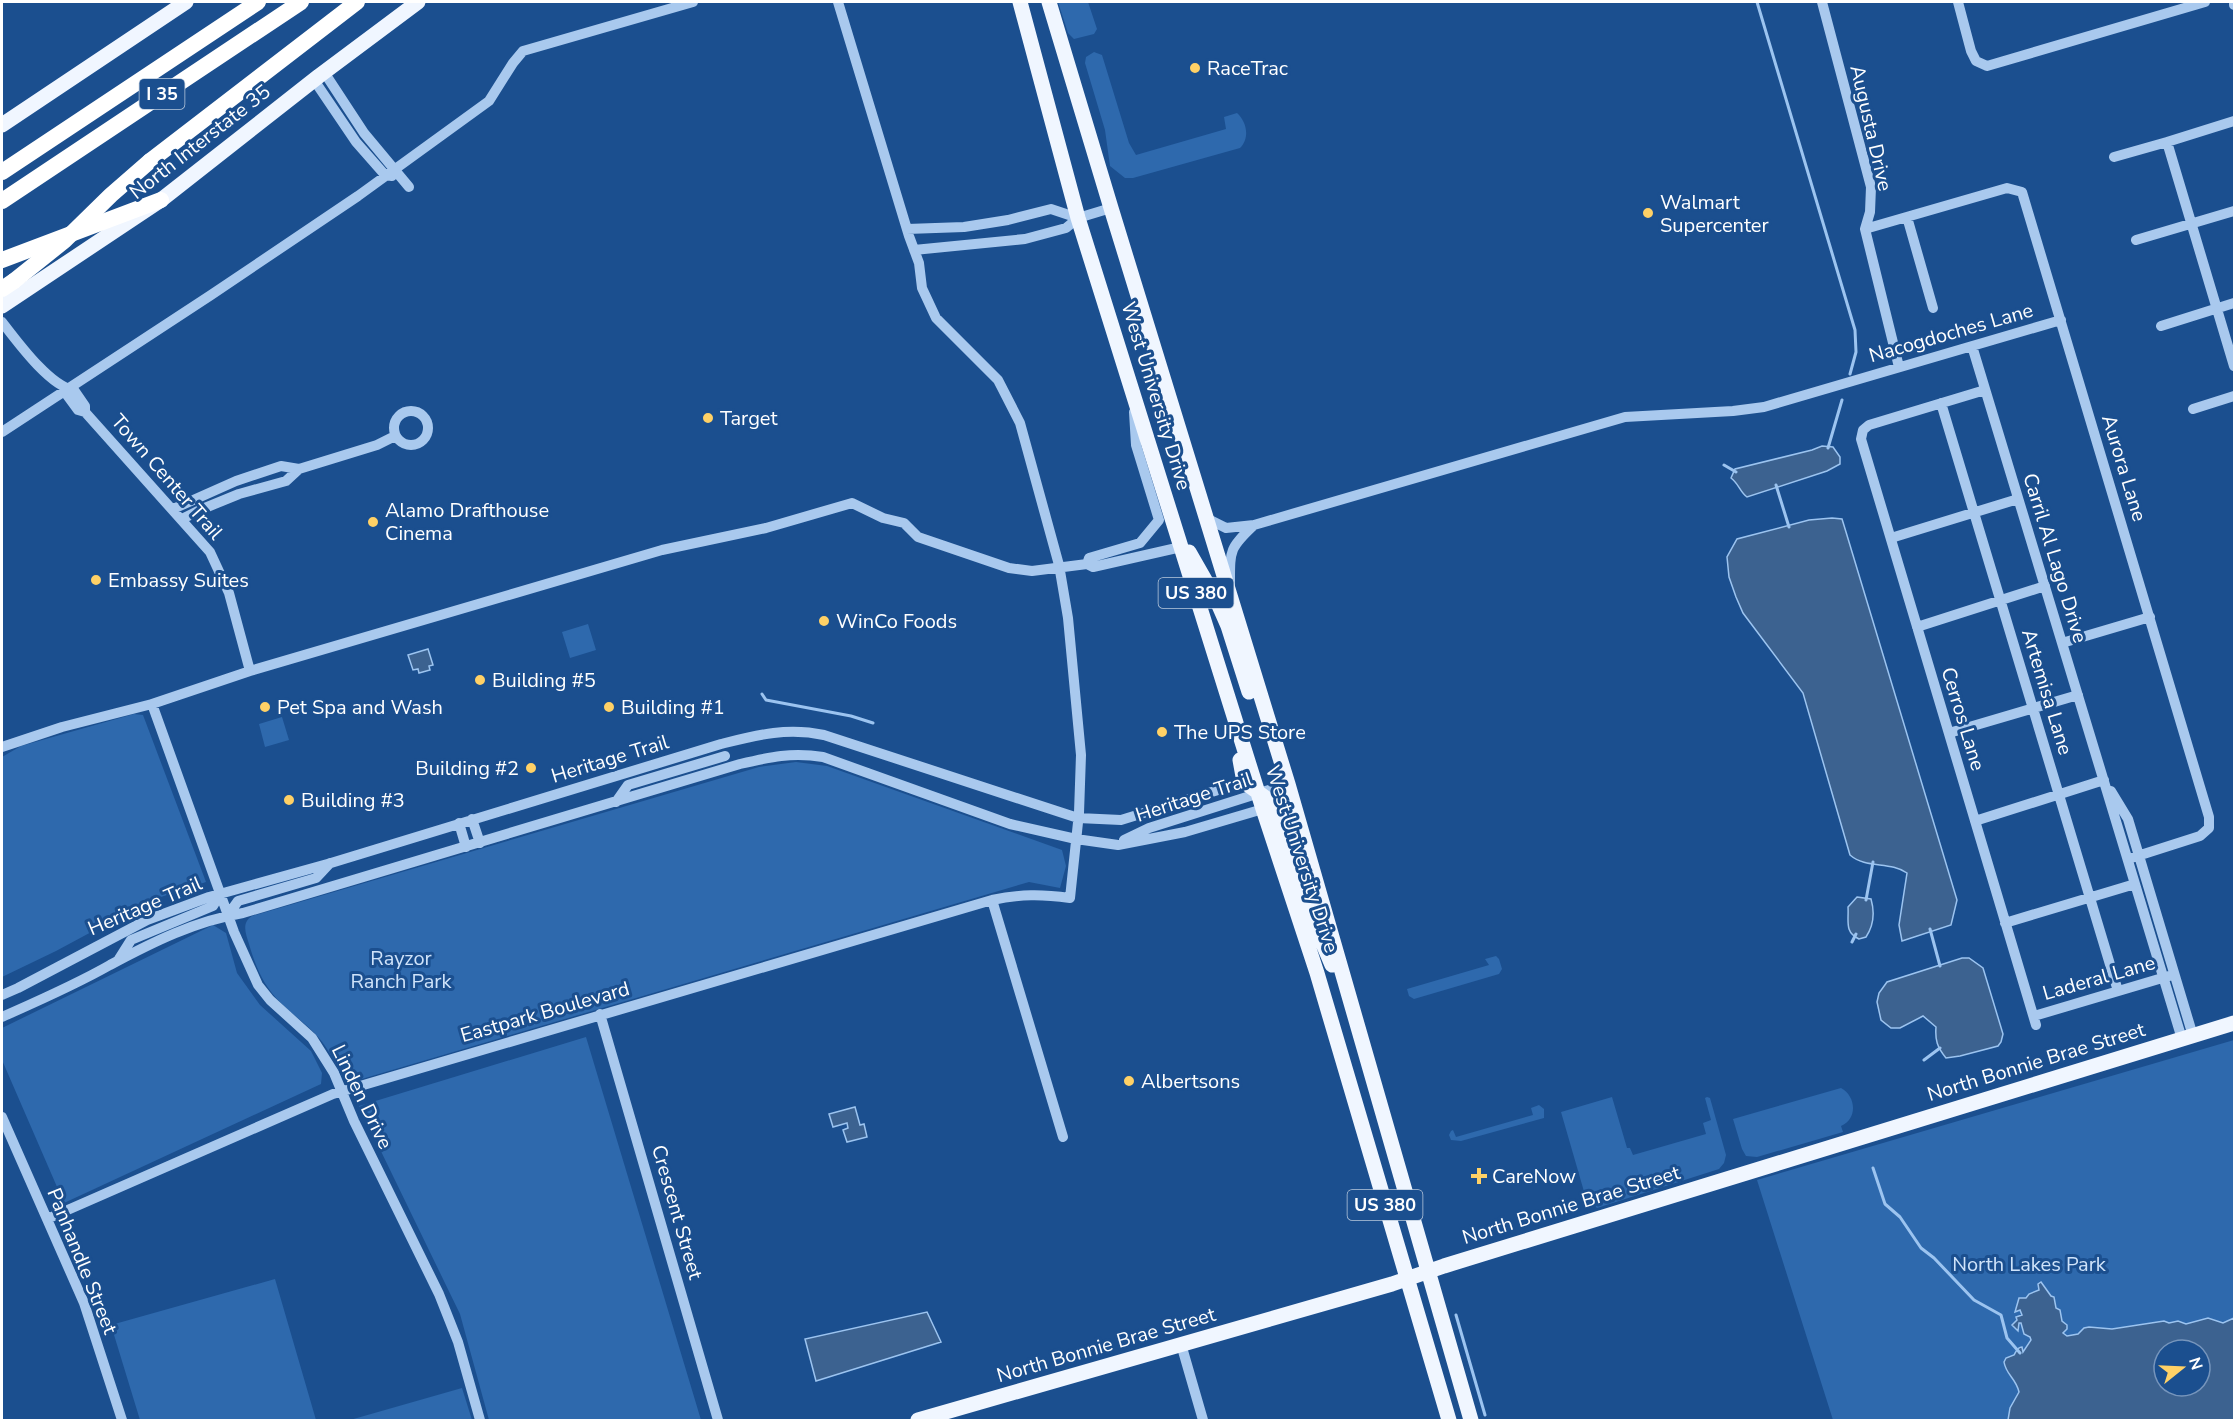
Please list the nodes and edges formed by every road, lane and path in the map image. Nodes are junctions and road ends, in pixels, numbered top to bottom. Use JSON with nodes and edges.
{"nodes":[{"id":1,"x":186,"y":2,"type":"edge"},
{"id":2,"x":258,"y":2,"type":"edge"},
{"id":3,"x":301,"y":2,"type":"edge"},
{"id":4,"x":357,"y":2,"type":"edge"},
{"id":5,"x":418,"y":2,"type":"edge"},
{"id":6,"x":693,"y":2,"type":"edge"},
{"id":7,"x":838,"y":2,"type":"edge"},
{"id":8,"x":1019,"y":2,"type":"edge"},
{"id":9,"x":1049,"y":2,"type":"edge"},
{"id":10,"x":1822,"y":2,"type":"edge"},
{"id":11,"x":1958,"y":2,"type":"edge"},
{"id":12,"x":2205,"y":2,"type":"edge"},
{"id":13,"x":670,"y":5,"type":"edge"},
{"id":14,"x":319,"y":76,"type":"junction"},
{"id":15,"x":2235,"y":121,"type":"edge"},
{"id":16,"x":2,"y":125,"type":"edge"},
{"id":17,"x":2168,"y":142,"type":"junction"},
{"id":18,"x":2114,"y":157,"type":"dead end"},
{"id":19,"x":2,"y":172,"type":"edge"},
{"id":20,"x":397,"y":173,"type":"junction"},
{"id":21,"x":385,"y":175,"type":"junction"},
{"id":22,"x":409,"y":187,"type":"dead end"},
{"id":23,"x":161,"y":200,"type":"junction"},
{"id":24,"x":2,"y":201,"type":"edge"},
{"id":25,"x":1111,"y":208,"type":"junction"},
{"id":26,"x":2235,"y":211,"type":"edge"},
{"id":27,"x":1906,"y":217,"type":"junction"},
{"id":28,"x":1078,"y":218,"type":"junction"},
{"id":29,"x":2192,"y":224,"type":"junction"},
{"id":30,"x":907,"y":229,"type":"junction"},
{"id":31,"x":1865,"y":229,"type":"junction"},
{"id":32,"x":2136,"y":240,"type":"dead end"},
{"id":33,"x":914,"y":249,"type":"junction"},
{"id":34,"x":2,"y":260,"type":"edge"},
{"id":35,"x":8,"y":285,"type":"edge"},
{"id":36,"x":2235,"y":303,"type":"edge"},
{"id":37,"x":2,"y":306,"type":"edge"},
{"id":38,"x":1933,"y":308,"type":"dead end"},
{"id":39,"x":2217,"y":308,"type":"junction"},
{"id":40,"x":2061,"y":320,"type":"junction"},
{"id":41,"x":2,"y":322,"type":"edge"},
{"id":42,"x":2161,"y":326,"type":"dead end"},
{"id":43,"x":1972,"y":346,"type":"junction"},
{"id":44,"x":2235,"y":366,"type":"edge"},
{"id":45,"x":1899,"y":367,"type":"junction"},
{"id":46,"x":67,"y":389,"type":"junction"},
{"id":47,"x":1985,"y":390,"type":"junction"},
{"id":48,"x":1132,"y":391,"type":"junction"},
{"id":49,"x":2235,"y":396,"type":"edge"},
{"id":50,"x":1941,"y":403,"type":"junction"},
{"id":51,"x":2193,"y":410,"type":"dead end"},
{"id":52,"x":2,"y":432,"type":"edge"},
{"id":53,"x":395,"y":436,"type":"junction"},
{"id":54,"x":299,"y":469,"type":"junction"},
{"id":55,"x":2018,"y":499,"type":"junction"},
{"id":56,"x":173,"y":510,"type":"junction"},
{"id":57,"x":1974,"y":512,"type":"junction"},
{"id":58,"x":1206,"y":518,"type":"junction"},
{"id":59,"x":182,"y":519,"type":"junction"},
{"id":60,"x":1174,"y":525,"type":"junction"},
{"id":61,"x":1254,"y":525,"type":"junction"},
{"id":62,"x":1891,"y":538,"type":"junction"},
{"id":63,"x":1181,"y":547,"type":"junction"},
{"id":64,"x":1087,"y":564,"type":"junction"},
{"id":65,"x":1060,"y":568,"type":"junction"},
{"id":66,"x":2044,"y":586,"type":"junction"},
{"id":67,"x":1230,"y":597,"type":"junction"},
{"id":68,"x":2000,"y":600,"type":"junction"},
{"id":69,"x":2150,"y":617,"type":"junction"},
{"id":70,"x":1204,"y":621,"type":"junction"},
{"id":71,"x":1917,"y":627,"type":"junction"},
{"id":72,"x":2062,"y":643,"type":"junction"},
{"id":73,"x":250,"y":671,"type":"junction"},
{"id":74,"x":2078,"y":695,"type":"junction"},
{"id":75,"x":152,"y":704,"type":"junction"},
{"id":76,"x":2033,"y":709,"type":"junction"},
{"id":77,"x":1949,"y":733,"type":"junction"},
{"id":78,"x":2,"y":747,"type":"edge"},
{"id":79,"x":725,"y":756,"type":"dead end"},
{"id":80,"x":2104,"y":780,"type":"junction"},
{"id":81,"x":1244,"y":782,"type":"junction"},
{"id":82,"x":1288,"y":784,"type":"junction"},
{"id":83,"x":2058,"y":794,"type":"junction"},
{"id":84,"x":616,"y":802,"type":"junction"},
{"id":85,"x":1261,"y":802,"type":"junction"},
{"id":86,"x":472,"y":819,"type":"junction"},
{"id":87,"x":1078,"y":819,"type":"junction"},
{"id":88,"x":1975,"y":821,"type":"junction"},
{"id":89,"x":459,"y":823,"type":"junction"},
{"id":90,"x":1076,"y":839,"type":"junction"},
{"id":91,"x":480,"y":843,"type":"junction"},
{"id":92,"x":466,"y":847,"type":"junction"},
{"id":93,"x":2139,"y":855,"type":"junction"},
{"id":94,"x":2128,"y":858,"type":"junction"},
{"id":95,"x":331,"y":862,"type":"junction"},
{"id":96,"x":2135,"y":884,"type":"junction"},
{"id":97,"x":220,"y":893,"type":"junction"},
{"id":98,"x":2090,"y":898,"type":"junction"},
{"id":99,"x":992,"y":900,"type":"junction"},
{"id":100,"x":228,"y":915,"type":"junction"},
{"id":101,"x":2005,"y":923,"type":"junction"},
{"id":102,"x":117,"y":961,"type":"junction"},
{"id":103,"x":2175,"y":975,"type":"junction"},
{"id":104,"x":2164,"y":978,"type":"junction"},
{"id":105,"x":1347,"y":991,"type":"junction"},
{"id":106,"x":2118,"y":991,"type":"junction"},
{"id":107,"x":2,"y":995,"type":"edge"},
{"id":108,"x":600,"y":1014,"type":"junction"},
{"id":109,"x":2,"y":1017,"type":"edge"},
{"id":110,"x":2035,"y":1021,"type":"joint"},
{"id":111,"x":2235,"y":1023,"type":"edge"},
{"id":112,"x":2187,"y":1037,"type":"junction"},
{"id":113,"x":342,"y":1091,"type":"junction"},
{"id":114,"x":2,"y":1117,"type":"edge"},
{"id":115,"x":1063,"y":1137,"type":"dead end"},
{"id":116,"x":47,"y":1219,"type":"junction"},
{"id":117,"x":1428,"y":1271,"type":"junction"},
{"id":118,"x":1407,"y":1279,"type":"junction"},
{"id":119,"x":1181,"y":1344,"type":"junction"},
{"id":120,"x":122,"y":1420,"type":"edge"},
{"id":121,"x":480,"y":1420,"type":"edge"},
{"id":122,"x":718,"y":1420,"type":"edge"},
{"id":123,"x":918,"y":1420,"type":"edge"},
{"id":124,"x":1203,"y":1420,"type":"edge"},
{"id":125,"x":1449,"y":1420,"type":"edge"},
{"id":126,"x":1471,"y":1420,"type":"edge"}],
"edges":[{"from":1,"to":16,"type":"main road"},
{"from":2,"to":19,"type":"highway","number":"I 35"},
{"from":3,"to":24,"type":"highway","number":"I 35"},
{"from":4,"to":35,"type":"highway","bridge":true},
{"from":5,"to":14,"type":"main road","name":"North Interstate 35"},
{"from":6,"to":13,"type":"street"},
{"from":7,"to":30,"type":"street"},
{"from":8,"to":28,"type":"main road","name":"West University Drive","number":"US 380"},
{"from":9,"to":25,"type":"main road","name":"West University Drive","number":"US 380"},
{"from":10,"to":31,"type":"street","name":"Augusta Drive"},
{"from":11,"to":12,"type":"street"},
{"from":13,"to":20,"type":"street"},
{"from":14,"to":20,"type":"street"},
{"from":14,"to":21,"type":"street"},
{"from":14,"to":23,"type":"main road","name":"North Interstate 35"},
{"from":15,"to":17,"type":"street"},
{"from":17,"to":18,"type":"street"},
{"from":17,"to":29,"type":"street"},
{"from":20,"to":21,"type":"street"},
{"from":20,"to":22,"type":"street"},
{"from":21,"to":46,"type":"street"},
{"from":23,"to":34,"type":"highway"},
{"from":23,"to":37,"type":"main road","name":"North Interstate 35"},
{"from":25,"to":28,"type":"street"},
{"from":25,"to":58,"type":"main road","name":"West University Drive","number":"US 380"},
{"from":26,"to":29,"type":"street"},
{"from":27,"to":31,"type":"street","name":"Aurora Lane"},
{"from":27,"to":38,"type":"street"},
{"from":27,"to":40,"type":"street","name":"Aurora Lane"},
{"from":28,"to":30,"type":"street"},
{"from":28,"to":33,"type":"street"},
{"from":28,"to":48,"type":"main road","name":"West University Drive","number":"US 380"},
{"from":29,"to":32,"type":"street"},
{"from":29,"to":39,"type":"street"},
{"from":30,"to":33,"type":"street"},
{"from":31,"to":45,"type":"street","name":"Augusta Drive"},
{"from":33,"to":65,"type":"street"},
{"from":36,"to":39,"type":"street"},
{"from":39,"to":42,"type":"street"},
{"from":39,"to":44,"type":"street"},
{"from":40,"to":43,"type":"street","name":"Nacogdoches Lane"},
{"from":40,"to":69,"type":"street","name":"Aurora Lane"},
{"from":41,"to":46,"type":"street","name":"Town Center Trail"},
{"from":43,"to":45,"type":"street","name":"Nacogdoches Lane"},
{"from":43,"to":47,"type":"street","name":"Carril Al Lago Drive"},
{"from":45,"to":61,"type":"street","name":"Nacogdoches Lane"},
{"from":46,"to":52,"type":"street"},
{"from":46,"to":56,"type":"street","name":"Town Center Trail"},
{"from":47,"to":50,"type":"street"},
{"from":47,"to":55,"type":"street","name":"Carril Al Lago Drive"},
{"from":48,"to":60,"type":"main road","name":"West University Drive","number":"US 380"},
{"from":48,"to":64,"type":"street"},
{"from":49,"to":51,"type":"street"},
{"from":50,"to":57,"type":"street","name":"Artemisa Lane"},
{"from":50,"to":62,"type":"street","name":"Cerros Lane"},
{"from":53,"to":53,"type":"street"},
{"from":53,"to":54,"type":"street"},
{"from":54,"to":56,"type":"street"},
{"from":54,"to":59,"type":"street"},
{"from":55,"to":57,"type":"street"},
{"from":55,"to":66,"type":"street","name":"Carril Al Lago Drive"},
{"from":56,"to":59,"type":"street","name":"Town Center Trail"},
{"from":57,"to":62,"type":"street"},
{"from":57,"to":68,"type":"street","name":"Artemisa Lane"},
{"from":58,"to":61,"type":"street","name":"Nacogdoches Lane"},
{"from":58,"to":67,"type":"main road","name":"West University Drive","number":"US 380"},
{"from":59,"to":73,"type":"street","name":"Town Center Trail"},
{"from":60,"to":63,"type":"main road","name":"West University Drive","number":"US 380"},
{"from":60,"to":82,"type":"main road"},
{"from":61,"to":67,"type":"street"},
{"from":62,"to":71,"type":"street","name":"Cerros Lane"},
{"from":63,"to":64,"type":"street"},
{"from":63,"to":70,"type":"main road","name":"West University Drive","number":"US 380"},
{"from":64,"to":65,"type":"street"},
{"from":65,"to":73,"type":"street"},
{"from":65,"to":87,"type":"street"},
{"from":66,"to":68,"type":"street"},
{"from":66,"to":72,"type":"street","name":"Carril Al Lago Drive"},
{"from":67,"to":82,"type":"main road","name":"West University Drive","number":"US 380"},
{"from":68,"to":71,"type":"street"},
{"from":68,"to":76,"type":"street","name":"Artemisa Lane"},
{"from":69,"to":72,"type":"street"},
{"from":69,"to":93,"type":"street","name":"Aurora Lane"},
{"from":70,"to":81,"type":"main road"},
{"from":70,"to":85,"type":"main road","name":"West University Drive","number":"US 380"},
{"from":71,"to":77,"type":"street","name":"Cerros Lane"},
{"from":72,"to":74,"type":"street","name":"Carril Al Lago Drive"},
{"from":73,"to":75,"type":"street"},
{"from":74,"to":76,"type":"street"},
{"from":74,"to":80,"type":"street","name":"Carril Al Lago Drive"},
{"from":75,"to":78,"type":"street"},
{"from":75,"to":97,"type":"street","name":"Linden Drive"},
{"from":76,"to":77,"type":"street"},
{"from":76,"to":83,"type":"street","name":"Artemisa Lane"},
{"from":77,"to":88,"type":"street","name":"Cerros Lane"},
{"from":79,"to":84,"type":"street"},
{"from":80,"to":83,"type":"street"},
{"from":80,"to":93,"type":"street","name":"Carril Al Lago Drive"},
{"from":80,"to":94,"type":"street","name":"Carril Al Lago Drive"},
{"from":81,"to":85,"type":"main road"},
{"from":81,"to":87,"type":"street","name":"Heritage Trail"},
{"from":82,"to":85,"type":"street","name":"Heritage Trail"},
{"from":82,"to":105,"type":"main road","name":"West University Drive","number":"US 380"},
{"from":83,"to":88,"type":"street"},
{"from":83,"to":98,"type":"street","name":"Artemisa Lane"},
{"from":84,"to":90,"type":"street","name":"Heritage Trail"},
{"from":84,"to":91,"type":"street","name":"Heritage Trail"},
{"from":85,"to":90,"type":"street","name":"Heritage Trail"},
{"from":85,"to":105,"type":"main road"},
{"from":85,"to":118,"type":"main road","name":"West University Drive","number":"US 380"},
{"from":86,"to":87,"type":"street","name":"Heritage Trail"},
{"from":86,"to":89,"type":"street","name":"Heritage Trail"},
{"from":86,"to":91,"type":"street"},
{"from":87,"to":90,"type":"street"},
{"from":88,"to":101,"type":"street","name":"Cerros Lane"},
{"from":89,"to":92,"type":"street"},
{"from":89,"to":95,"type":"street","name":"Heritage Trail"},
{"from":90,"to":99,"type":"street","name":"Eastpark Boulevard"},
{"from":91,"to":92,"type":"street","name":"Heritage Trail"},
{"from":92,"to":100,"type":"street","name":"Heritage Trail"},
{"from":93,"to":94,"type":"street","name":"Aurora Lane"},
{"from":93,"to":103,"type":"street","name":"Carril Al Lago Drive"},
{"from":94,"to":96,"type":"street","name":"Carril Al Lago Drive"},
{"from":95,"to":97,"type":"street","name":"Heritage Trail"},
{"from":95,"to":100,"type":"street"},
{"from":96,"to":98,"type":"street"},
{"from":96,"to":104,"type":"street","name":"Carril Al Lago Drive"},
{"from":97,"to":100,"type":"street","name":"Linden Drive"},
{"from":97,"to":102,"type":"street"},
{"from":97,"to":107,"type":"street","name":"Heritage Trail"},
{"from":98,"to":101,"type":"street"},
{"from":98,"to":106,"type":"street","name":"Artemisa Lane"},
{"from":99,"to":108,"type":"street","name":"Eastpark Boulevard"},
{"from":99,"to":115,"type":"street"},
{"from":100,"to":102,"type":"street","name":"Heritage Trail"},
{"from":100,"to":113,"type":"street","name":"Linden Drive"},
{"from":101,"to":110,"type":"street","name":"Cerros Lane"},
{"from":102,"to":109,"type":"street","name":"Heritage Trail"},
{"from":103,"to":104,"type":"street","name":"Laderal Lane"},
{"from":103,"to":112,"type":"street","name":"Carril Al Lago Drive"},
{"from":104,"to":106,"type":"street","name":"Laderal Lane"},
{"from":104,"to":112,"type":"street","name":"Carril Al Lago Drive"},
{"from":105,"to":117,"type":"main road","name":"West University Drive","number":"US 380"},
{"from":106,"to":110,"type":"street","name":"Laderal Lane"},
{"from":108,"to":113,"type":"street","name":"Eastpark Boulevard"},
{"from":108,"to":122,"type":"street","name":"Crescent Street"},
{"from":111,"to":112,"type":"main road","name":"North Bonnie Brae Street"},
{"from":112,"to":117,"type":"main road","name":"North Bonnie Brae Street"},
{"from":113,"to":116,"type":"street","name":"Eastpark Boulevard"},
{"from":113,"to":121,"type":"street","name":"Linden Drive"},
{"from":114,"to":116,"type":"street","name":"Panhandle Street"},
{"from":116,"to":120,"type":"street","name":"Panhandle Street"},
{"from":117,"to":118,"type":"main road","name":"North Bonnie Brae Street"},
{"from":117,"to":126,"type":"main road","name":"West University Drive","number":"US 380"},
{"from":118,"to":119,"type":"main road","name":"North Bonnie Brae Street"},
{"from":118,"to":125,"type":"main road","name":"West University Drive","number":"US 380"},
{"from":119,"to":123,"type":"main road","name":"North Bonnie Brae Street"},
{"from":119,"to":124,"type":"street"}]}
